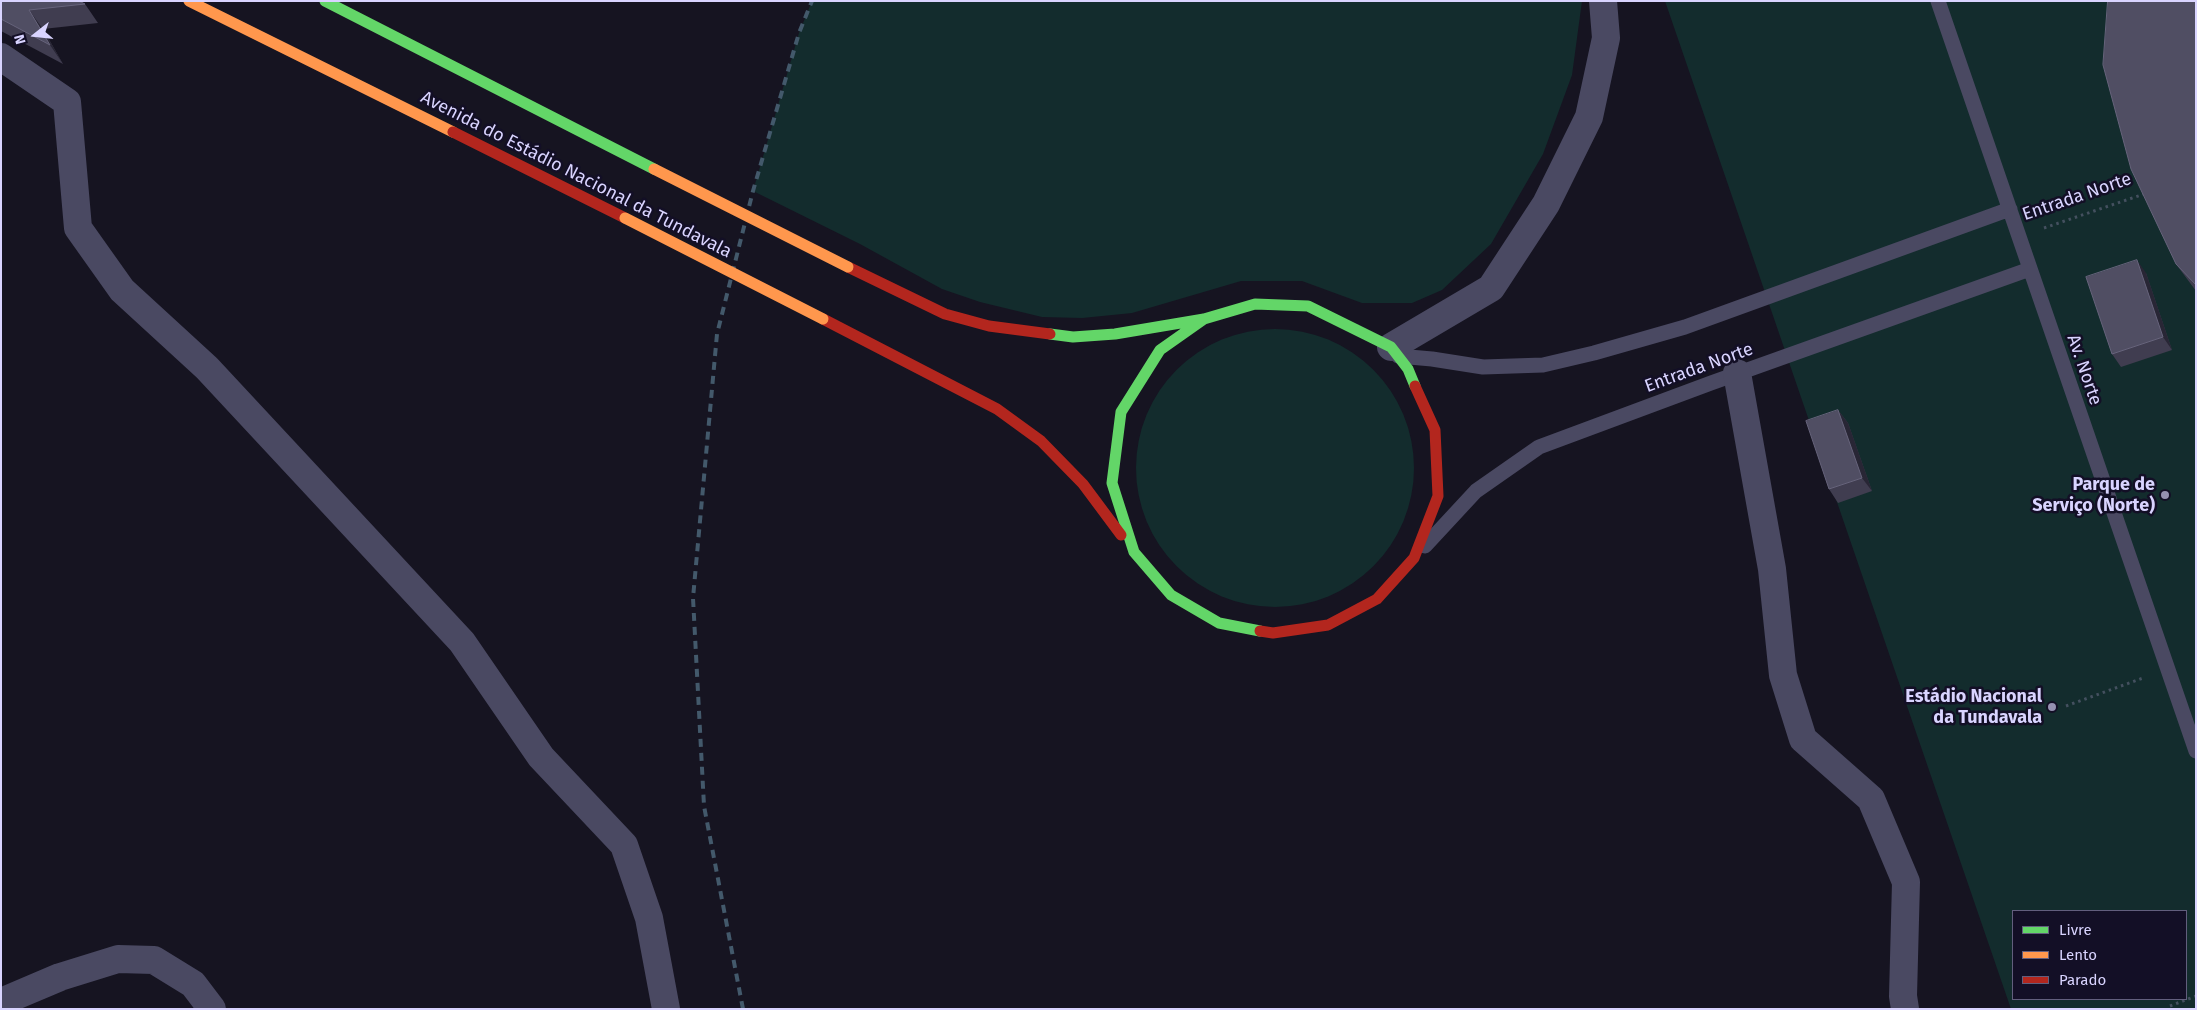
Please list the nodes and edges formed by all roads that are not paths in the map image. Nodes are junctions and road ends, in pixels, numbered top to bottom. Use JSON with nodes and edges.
{"nodes":[{"id":1,"x":189,"y":1,"type":"edge"},
{"id":2,"x":326,"y":1,"type":"edge"},
{"id":3,"x":1603,"y":1,"type":"edge"},
{"id":4,"x":1938,"y":1,"type":"edge"},
{"id":5,"x":358,"y":8,"type":"edge"},
{"id":6,"x":1,"y":57,"type":"edge"},
{"id":7,"x":2010,"y":210,"type":"junction"},
{"id":8,"x":2030,"y":270,"type":"junction"},
{"id":9,"x":1204,"y":319,"type":"junction"},
{"id":10,"x":1394,"y":352,"type":"junction"},
{"id":11,"x":1737,"y":374,"type":"junction"},
{"id":12,"x":1134,"y":552,"type":"junction"},
{"id":13,"x":1414,"y":558,"type":"junction"},
{"id":14,"x":2196,"y":751,"type":"edge"},
{"id":15,"x":1,"y":1002,"type":"edge"},
{"id":16,"x":212,"y":1009,"type":"edge"},
{"id":17,"x":666,"y":1009,"type":"edge"},
{"id":18,"x":1905,"y":1009,"type":"edge"}],
"edges":[{"from":1,"to":12,"type":"street","name":"Avenida do Estádio Nacional da Tundavala","bridge":true},
{"from":2,"to":5,"type":"street"},
{"from":3,"to":10,"type":"street"},
{"from":4,"to":7,"type":"lane","name":"Av. Norte"},
{"from":5,"to":9,"type":"street","bridge":true},
{"from":6,"to":17,"type":"street"},
{"from":7,"to":8,"type":"lane","name":"Av. Norte"},
{"from":7,"to":10,"type":"lane","name":"Entrada Norte"},
{"from":8,"to":11,"type":"lane","name":"Entrada Norte"},
{"from":8,"to":14,"type":"lane","name":"Av. Norte"},
{"from":9,"to":10,"type":"street"},
{"from":9,"to":12,"type":"street"},
{"from":10,"to":13,"type":"street"},
{"from":11,"to":13,"type":"lane","name":"Entrada Norte"},
{"from":11,"to":18,"type":"street"},
{"from":12,"to":13,"type":"street","name":"Avenida do Estádio Nacional da Tundavala"},
{"from":15,"to":16,"type":"street"}]}
